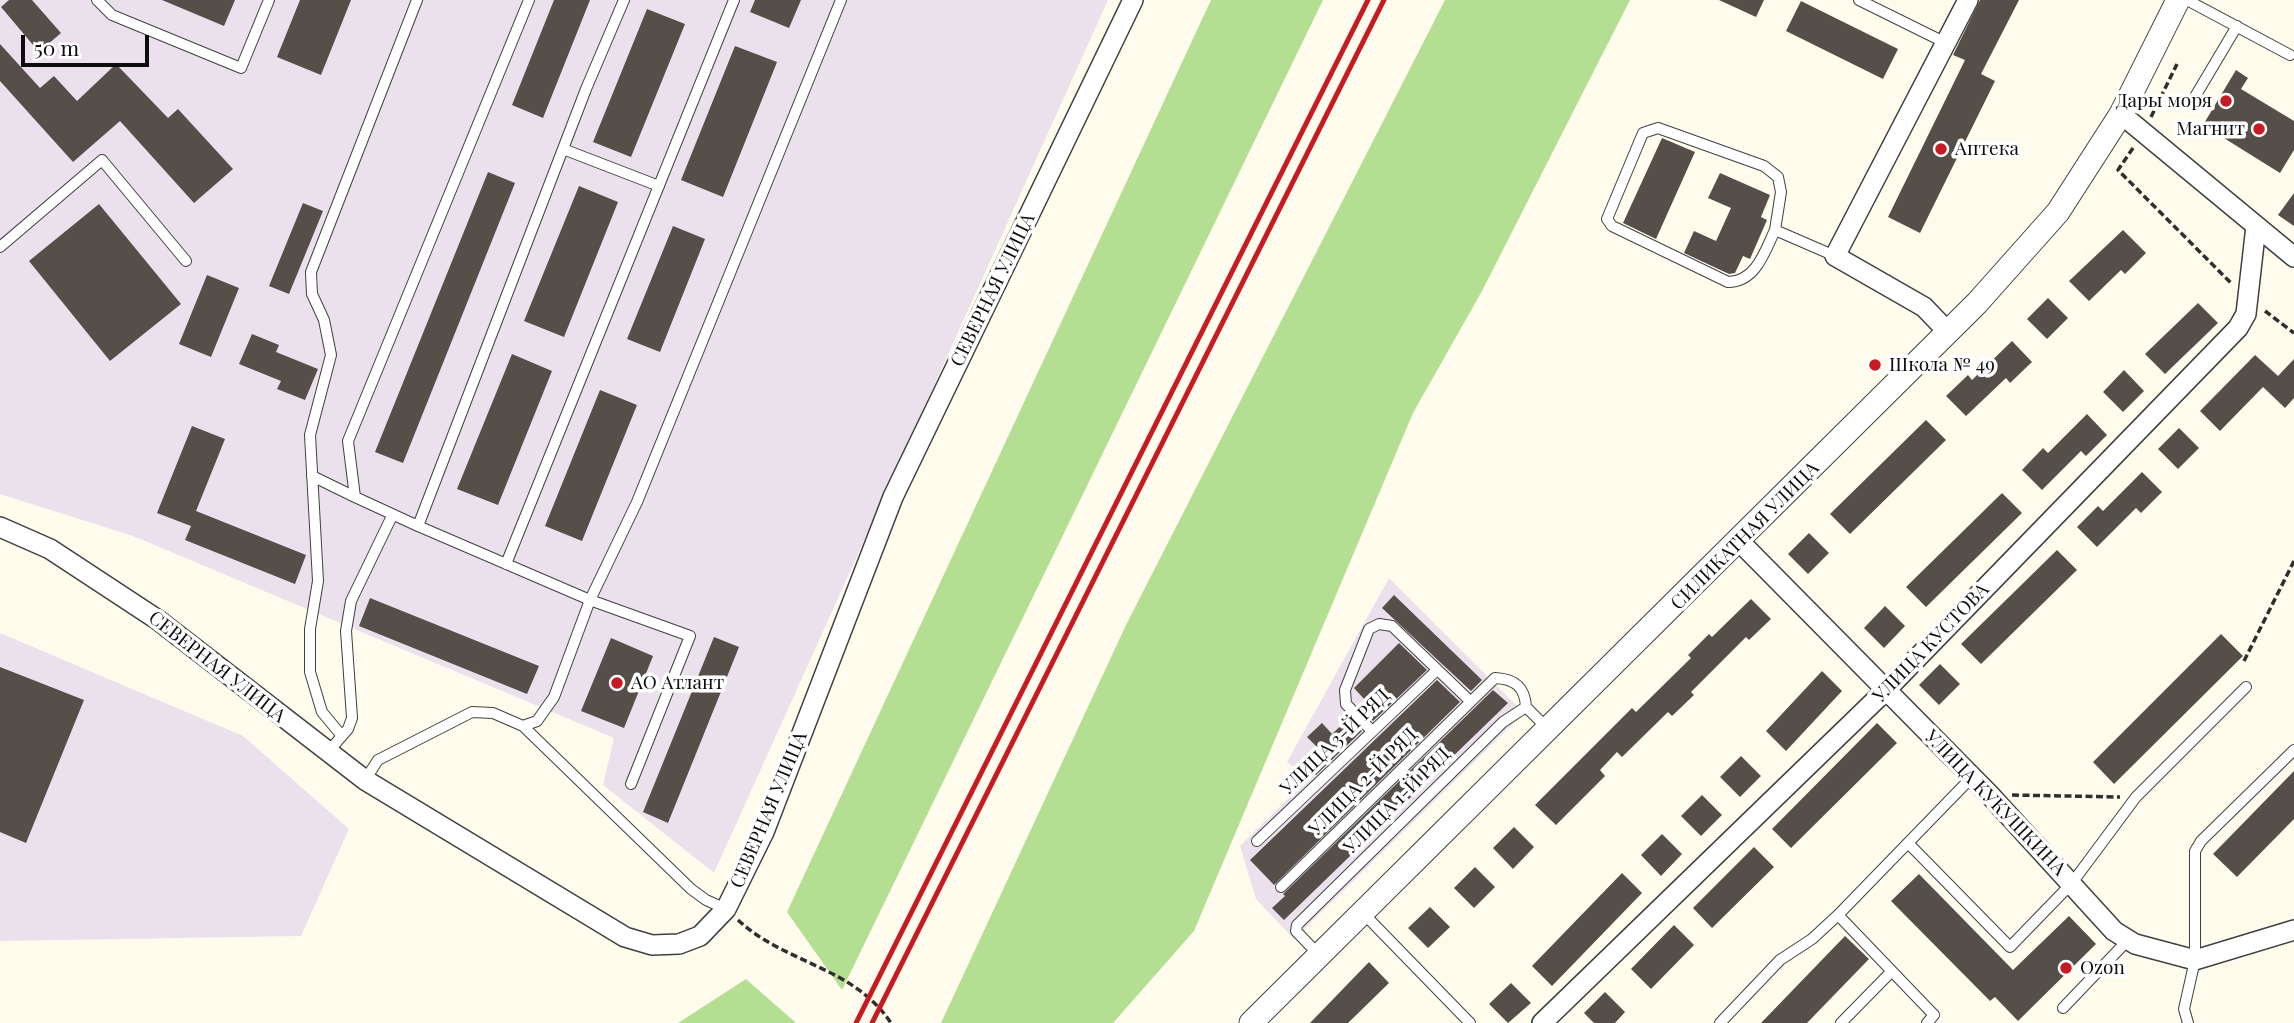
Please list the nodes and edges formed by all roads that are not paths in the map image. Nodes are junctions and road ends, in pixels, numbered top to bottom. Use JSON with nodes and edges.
{"nodes":[{"id":1,"x":97,"y":0,"type":"edge"},
{"id":2,"x":269,"y":0,"type":"edge"},
{"id":3,"x":417,"y":0,"type":"edge"},
{"id":4,"x":529,"y":0,"type":"edge"},
{"id":5,"x":624,"y":0,"type":"edge"},
{"id":6,"x":734,"y":0,"type":"edge"},
{"id":7,"x":841,"y":0,"type":"edge"},
{"id":8,"x":1133,"y":0,"type":"edge"},
{"id":9,"x":1859,"y":0,"type":"edge"},
{"id":10,"x":1968,"y":0,"type":"edge"},
{"id":11,"x":2178,"y":0,"type":"edge"},
{"id":12,"x":2187,"y":0,"type":"edge"},
{"id":13,"x":2237,"y":26,"type":"junction"},
{"id":14,"x":1946,"y":43,"type":"junction"},
{"id":15,"x":2290,"y":55,"type":"dead end"},
{"id":16,"x":2196,"y":95,"type":"dead end"},
{"id":17,"x":2121,"y":114,"type":"junction"},
{"id":18,"x":563,"y":149,"type":"junction"},
{"id":19,"x":659,"y":186,"type":"junction"},
{"id":20,"x":2256,"y":226,"type":"junction"},
{"id":21,"x":1775,"y":230,"type":"junction"},
{"id":22,"x":0,"y":247,"type":"edge"},
{"id":23,"x":1835,"y":256,"type":"junction"},
{"id":24,"x":2294,"y":257,"type":"edge"},
{"id":25,"x":186,"y":261,"type":"dead end"},
{"id":26,"x":1948,"y":332,"type":"junction"},
{"id":27,"x":312,"y":476,"type":"junction"},
{"id":28,"x":355,"y":497,"type":"junction"},
{"id":29,"x":392,"y":516,"type":"junction"},
{"id":30,"x":418,"y":526,"type":"junction"},
{"id":31,"x":0,"y":527,"type":"edge"},
{"id":32,"x":1740,"y":542,"type":"junction"},
{"id":33,"x":506,"y":564,"type":"junction"},
{"id":34,"x":590,"y":600,"type":"junction"},
{"id":35,"x":1437,"y":670,"type":"junction"},
{"id":36,"x":2246,"y":687,"type":"dead end"},
{"id":37,"x":1886,"y":690,"type":"junction"},
{"id":38,"x":1470,"y":701,"type":"junction"},
{"id":39,"x":1526,"y":707,"type":"junction"},
{"id":40,"x":523,"y":726,"type":"junction"},
{"id":41,"x":1549,"y":730,"type":"junction"},
{"id":42,"x":1372,"y":731,"type":"junction"},
{"id":43,"x":341,"y":736,"type":"junction"},
{"id":44,"x":2294,"y":750,"type":"edge"},
{"id":45,"x":327,"y":752,"type":"junction"},
{"id":46,"x":1972,"y":777,"type":"junction"},
{"id":47,"x":365,"y":780,"type":"junction"},
{"id":48,"x":631,"y":784,"type":"dead end"},
{"id":49,"x":1257,"y":841,"type":"dead end"},
{"id":50,"x":1908,"y":843,"type":"junction"},
{"id":51,"x":2072,"y":883,"type":"junction"},
{"id":52,"x":1281,"y":887,"type":"dead end"},
{"id":53,"x":726,"y":909,"type":"junction"},
{"id":54,"x":1363,"y":913,"type":"junction"},
{"id":55,"x":1838,"y":915,"type":"junction"},
{"id":56,"x":2294,"y":930,"type":"edge"},
{"id":57,"x":2129,"y":940,"type":"junction"},
{"id":58,"x":1320,"y":956,"type":"junction"},
{"id":59,"x":2195,"y":960,"type":"junction"},
{"id":60,"x":1891,"y":972,"type":"junction"},
{"id":61,"x":2063,"y":1008,"type":"dead end"},
{"id":62,"x":1251,"y":1023,"type":"edge"},
{"id":63,"x":1470,"y":1023,"type":"edge"},
{"id":64,"x":1542,"y":1023,"type":"edge"},
{"id":65,"x":1720,"y":1023,"type":"edge"},
{"id":66,"x":1841,"y":1023,"type":"edge"},
{"id":67,"x":1927,"y":1023,"type":"edge"},
{"id":68,"x":2188,"y":1023,"type":"edge"}],
"edges":[{"from":1,"to":2,"type":"lane"},
{"from":3,"to":27,"type":"lane"},
{"from":4,"to":28,"type":"lane"},
{"from":5,"to":18,"type":"lane"},
{"from":6,"to":19,"type":"lane"},
{"from":7,"to":34,"type":"lane"},
{"from":8,"to":53,"type":"street","name":"СЕВЕРНАЯ УЛИЦА"},
{"from":9,"to":14,"type":"lane"},
{"from":10,"to":14,"type":"street"},
{"from":11,"to":17,"type":"street","name":"СИЛИКАТНАЯ УЛИЦА"},
{"from":12,"to":13,"type":"lane"},
{"from":13,"to":15,"type":"lane"},
{"from":13,"to":16,"type":"lane"},
{"from":14,"to":23,"type":"street"},
{"from":17,"to":20,"type":"street"},
{"from":17,"to":26,"type":"street","name":"СИЛИКАТНАЯ УЛИЦА"},
{"from":18,"to":19,"type":"lane"},
{"from":18,"to":30,"type":"lane"},
{"from":19,"to":33,"type":"lane"},
{"from":20,"to":24,"type":"street"},
{"from":20,"to":37,"type":"street","name":"УЛИЦА КУСТОВА"},
{"from":21,"to":21,"type":"lane"},
{"from":21,"to":23,"type":"lane"},
{"from":22,"to":25,"type":"lane"},
{"from":23,"to":26,"type":"street"},
{"from":26,"to":32,"type":"street","name":"СИЛИКАТНАЯ УЛИЦА"},
{"from":27,"to":28,"type":"lane"},
{"from":27,"to":43,"type":"lane"},
{"from":28,"to":29,"type":"lane"},
{"from":29,"to":30,"type":"lane"},
{"from":29,"to":43,"type":"lane"},
{"from":30,"to":33,"type":"lane"},
{"from":31,"to":45,"type":"street","name":"СЕВЕРНАЯ УЛИЦА"},
{"from":32,"to":37,"type":"street","name":"УЛИЦА КУКУШКИНА"},
{"from":32,"to":41,"type":"street","name":"СИЛИКАТНАЯ УЛИЦА"},
{"from":33,"to":34,"type":"lane"},
{"from":34,"to":40,"type":"lane"},
{"from":34,"to":48,"type":"lane"},
{"from":35,"to":38,"type":"lane"},
{"from":35,"to":42,"type":"lane","name":"УЛИЦА 3-Й РЯД"},
{"from":35,"to":42,"type":"lane"},
{"from":36,"to":51,"type":"lane"},
{"from":37,"to":46,"type":"street","name":"УЛИЦА КУКУШКИНА"},
{"from":37,"to":64,"type":"street","name":"УЛИЦА КУСТОВА"},
{"from":38,"to":39,"type":"lane","name":"УЛИЦА 2-Й РЯД"},
{"from":38,"to":52,"type":"lane","name":"УЛИЦА 2-Й РЯД"},
{"from":39,"to":41,"type":"lane","name":"УЛИЦА 2-Й РЯД"},
{"from":39,"to":58,"type":"lane","name":"УЛИЦА 1-Й РЯД"},
{"from":40,"to":47,"type":"lane"},
{"from":40,"to":53,"type":"lane"},
{"from":41,"to":54,"type":"street","name":"СИЛИКАТНАЯ УЛИЦА"},
{"from":42,"to":49,"type":"lane","name":"УЛИЦА 3-Й РЯД"},
{"from":43,"to":45,"type":"lane"},
{"from":44,"to":59,"type":"lane"},
{"from":45,"to":47,"type":"street","name":"СЕВЕРНАЯ УЛИЦА"},
{"from":46,"to":50,"type":"lane"},
{"from":46,"to":51,"type":"street","name":"УЛИЦА КУКУШКИНА"},
{"from":47,"to":53,"type":"street","name":"СЕВЕРНАЯ УЛИЦА"},
{"from":50,"to":51,"type":"lane"},
{"from":50,"to":55,"type":"lane"},
{"from":51,"to":57,"type":"street","name":"УЛИЦА КУКУШКИНА"},
{"from":54,"to":58,"type":"street","name":"СИЛИКАТНАЯ УЛИЦА"},
{"from":54,"to":63,"type":"lane"},
{"from":55,"to":60,"type":"lane"},
{"from":55,"to":65,"type":"lane"},
{"from":56,"to":59,"type":"street","name":"УЛИЦА КУКУШКИНА"},
{"from":57,"to":59,"type":"street","name":"УЛИЦА КУКУШКИНА"},
{"from":57,"to":61,"type":"lane"},
{"from":58,"to":62,"type":"street","name":"СИЛИКАТНАЯ УЛИЦА"},
{"from":59,"to":68,"type":"lane"},
{"from":60,"to":66,"type":"lane"},
{"from":60,"to":67,"type":"lane"}]}
